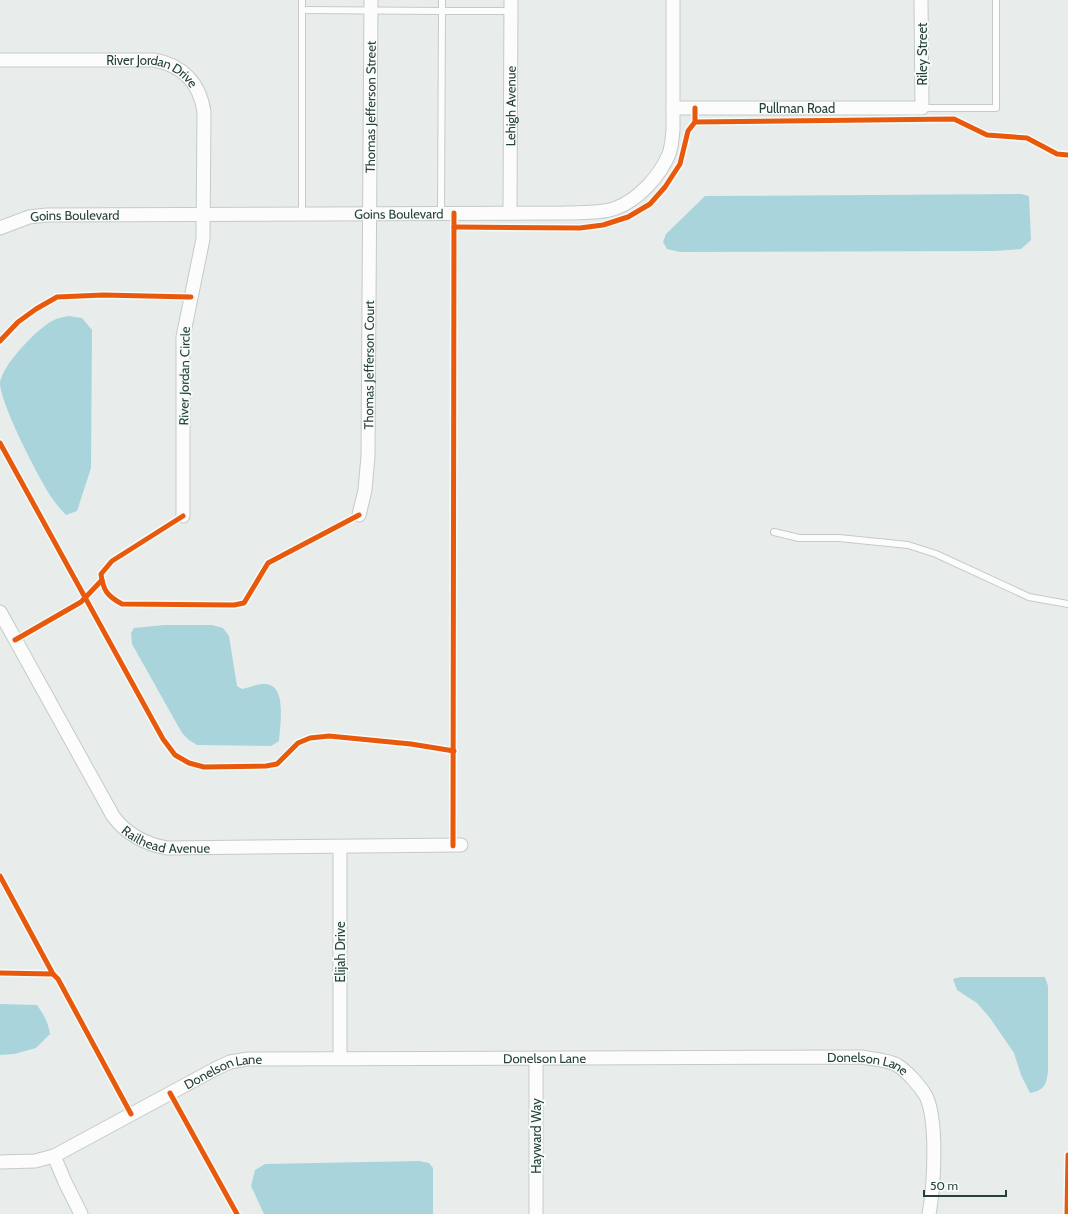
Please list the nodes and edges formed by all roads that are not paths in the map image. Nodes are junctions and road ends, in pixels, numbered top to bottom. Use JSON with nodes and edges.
{"nodes":[{"id":1,"x":302,"y":0,"type":"edge"},
{"id":2,"x":442,"y":0,"type":"edge"},
{"id":3,"x":673,"y":0,"type":"edge"},
{"id":4,"x":921,"y":0,"type":"edge"},
{"id":5,"x":996,"y":0,"type":"edge"},
{"id":6,"x":371,"y":6,"type":"edge"},
{"id":7,"x":511,"y":6,"type":"edge"},
{"id":8,"x":302,"y":10,"type":"junction"},
{"id":9,"x":442,"y":11,"type":"junction"},
{"id":10,"x":0,"y":60,"type":"edge"},
{"id":11,"x":673,"y":108,"type":"junction"},
{"id":12,"x":922,"y":108,"type":"junction"},
{"id":13,"x":441,"y":213,"type":"junction"},
{"id":14,"x":510,"y":213,"type":"junction"},
{"id":15,"x":302,"y":214,"type":"junction"},
{"id":16,"x":370,"y":214,"type":"junction"},
{"id":17,"x":204,"y":215,"type":"junction"},
{"id":18,"x":0,"y":228,"type":"edge"},
{"id":19,"x":359,"y":515,"type":"dead end"},
{"id":20,"x":183,"y":516,"type":"dead end"},
{"id":21,"x":774,"y":532,"type":"dead end"},
{"id":22,"x":1068,"y":604,"type":"edge"},
{"id":23,"x":0,"y":612,"type":"edge"},
{"id":24,"x":461,"y":846,"type":"dead end"},
{"id":25,"x":340,"y":847,"type":"junction"},
{"id":26,"x":340,"y":1058,"type":"junction"},
{"id":27,"x":536,"y":1058,"type":"junction"},
{"id":28,"x":54,"y":1156,"type":"junction"},
{"id":29,"x":0,"y":1162,"type":"edge"},
{"id":30,"x":81,"y":1214,"type":"edge"},
{"id":31,"x":536,"y":1214,"type":"edge"},
{"id":32,"x":928,"y":1214,"type":"edge"}],
"edges":[{"from":1,"to":8,"type":"lane"},
{"from":2,"to":9,"type":"lane"},
{"from":3,"to":11,"type":"street","name":"Goins Boulevard"},
{"from":4,"to":12,"type":"street","name":"Riley Street"},
{"from":5,"to":12,"type":"lane"},
{"from":6,"to":8,"type":"lane"},
{"from":6,"to":9,"type":"lane"},
{"from":6,"to":16,"type":"street","name":"Thomas Jefferson Street"},
{"from":7,"to":9,"type":"lane"},
{"from":7,"to":14,"type":"street","name":"Lehigh Avenue"},
{"from":8,"to":15,"type":"lane"},
{"from":9,"to":13,"type":"lane"},
{"from":10,"to":17,"type":"street","name":"River Jordan Drive"},
{"from":11,"to":12,"type":"street","name":"Pullman Road"},
{"from":11,"to":14,"type":"street","name":"Goins Boulevard"},
{"from":13,"to":14,"type":"street","name":"Goins Boulevard"},
{"from":13,"to":16,"type":"street","name":"Goins Boulevard"},
{"from":15,"to":16,"type":"street","name":"Goins Boulevard"},
{"from":15,"to":17,"type":"street","name":"Goins Boulevard"},
{"from":16,"to":19,"type":"street","name":"Thomas Jefferson Court"},
{"from":17,"to":18,"type":"street","name":"Goins Boulevard"},
{"from":17,"to":20,"type":"street","name":"River Jordan Circle"},
{"from":21,"to":22,"type":"lane"},
{"from":23,"to":25,"type":"street","name":"Railhead Avenue"},
{"from":24,"to":25,"type":"street","name":"Railhead Avenue"},
{"from":25,"to":26,"type":"street","name":"Elijah Drive"},
{"from":26,"to":27,"type":"street","name":"Donelson Lane"},
{"from":26,"to":28,"type":"street","name":"Donelson Lane"},
{"from":27,"to":31,"type":"street","name":"Hayward Way"},
{"from":27,"to":32,"type":"street","name":"Donelson Lane"},
{"from":28,"to":29,"type":"street","name":"Donelson Lane"},
{"from":28,"to":30,"type":"street"}]}
